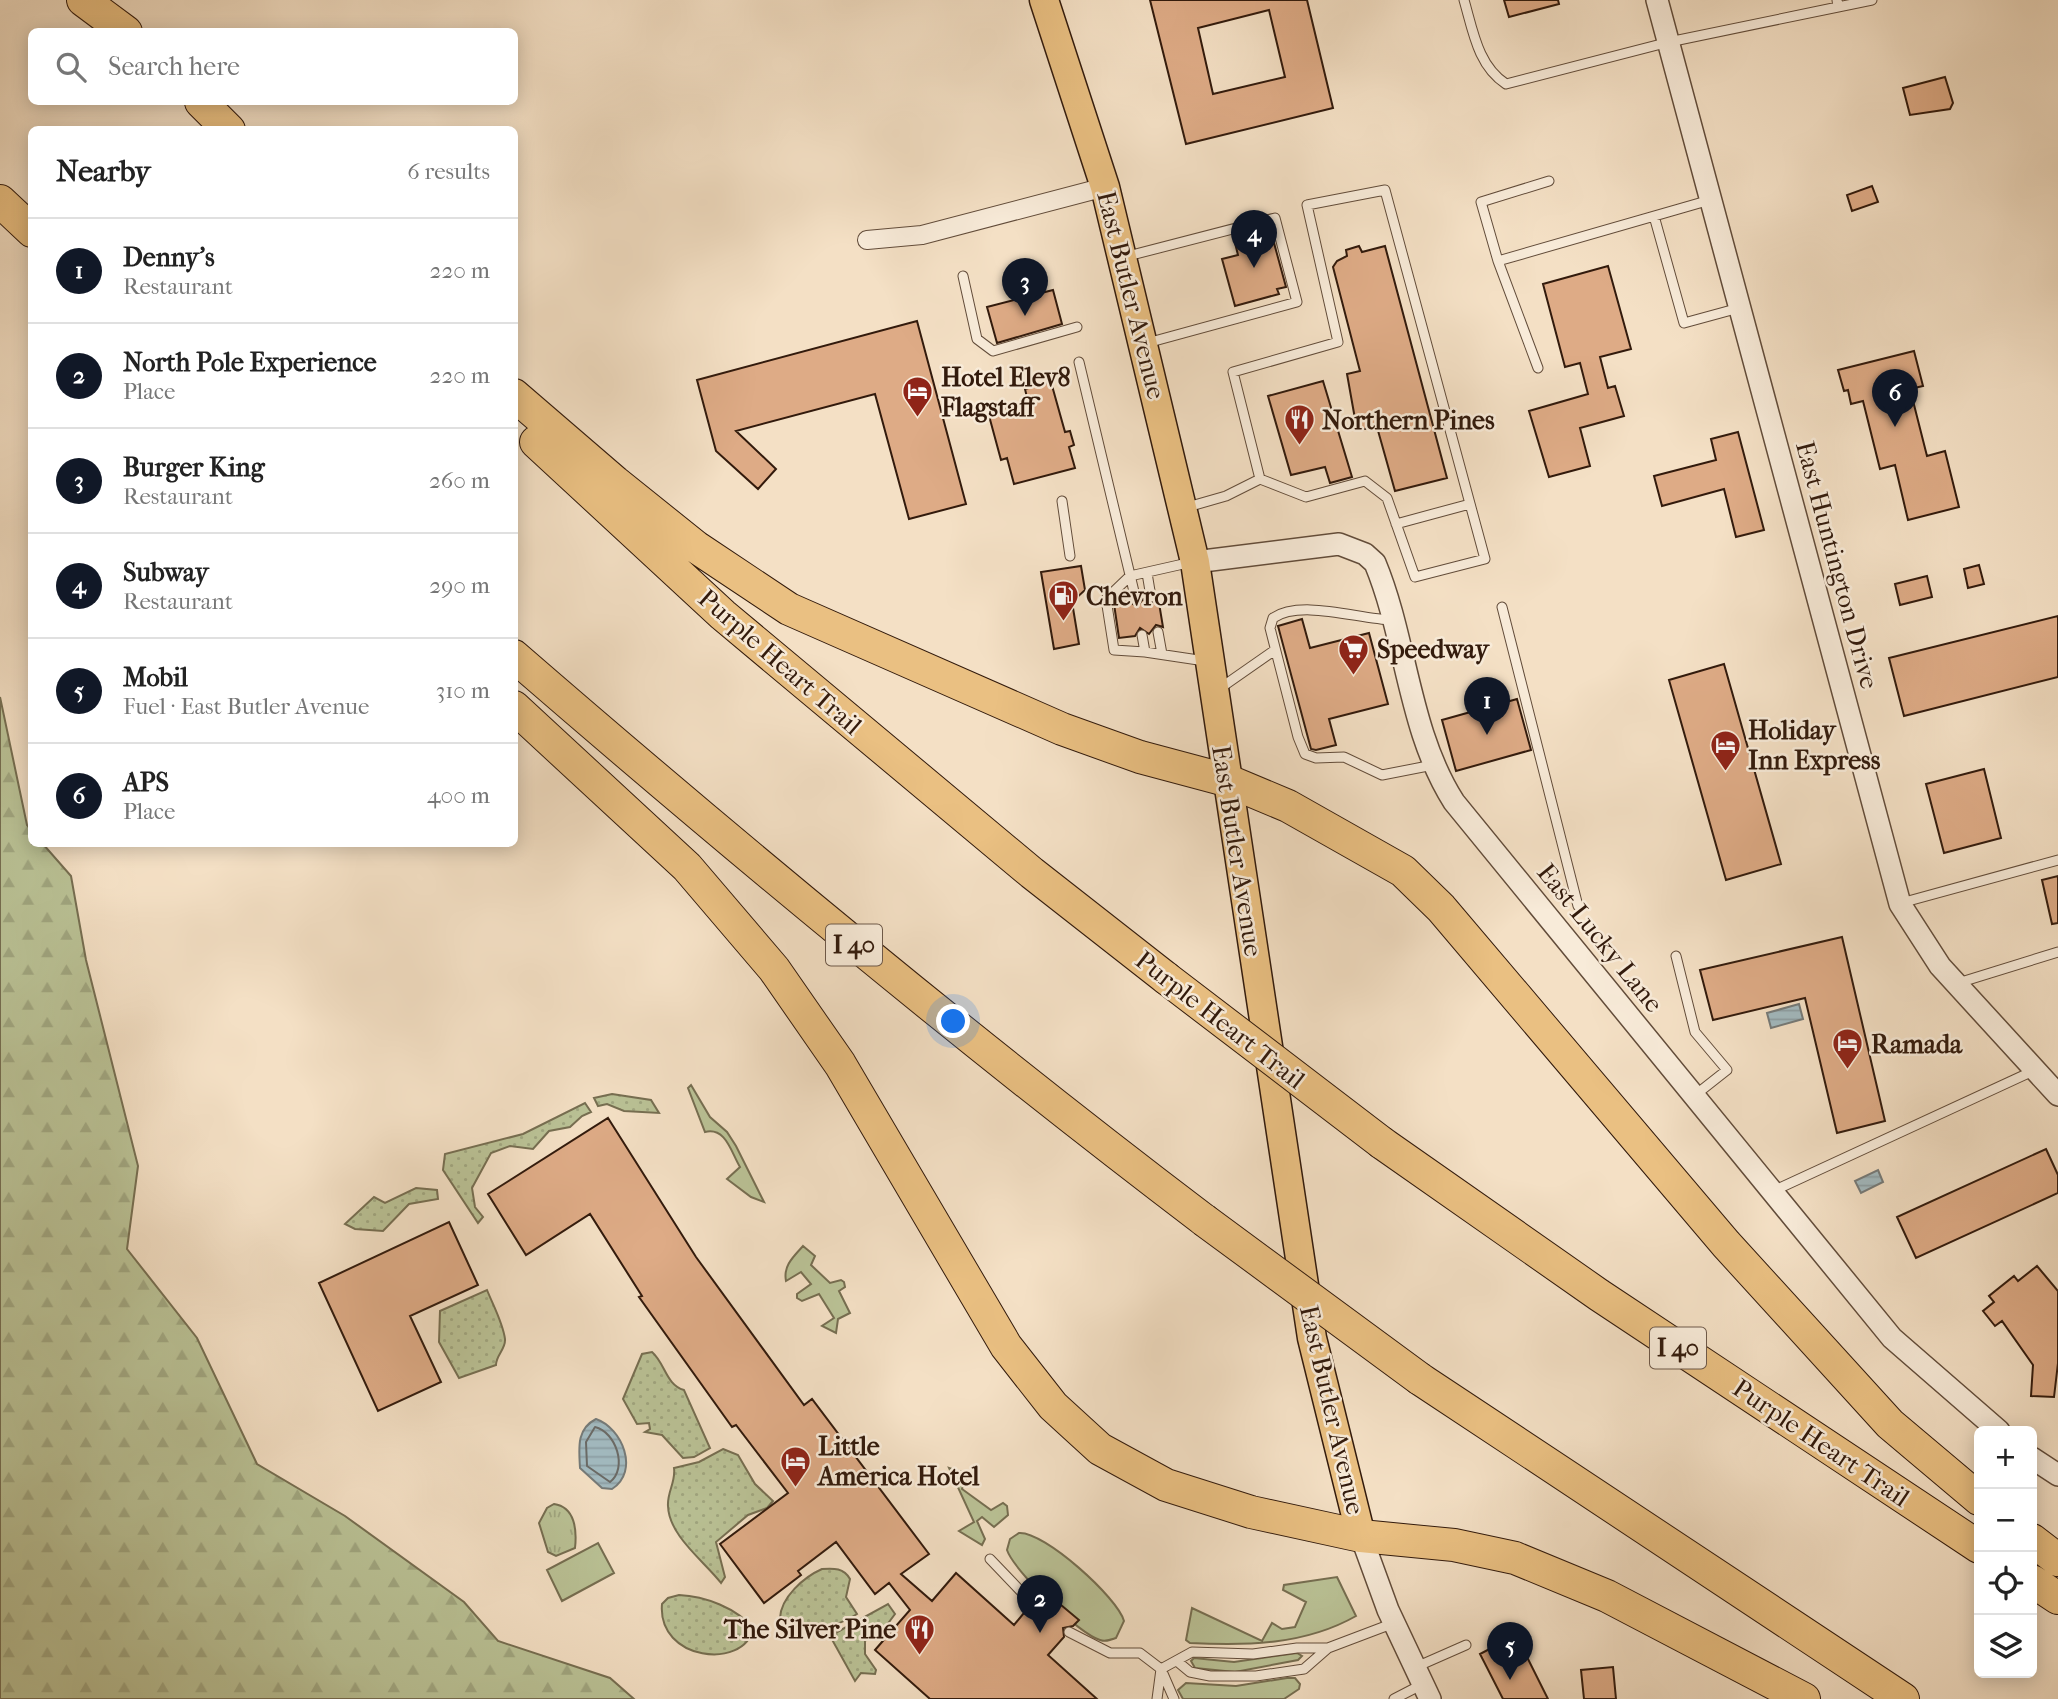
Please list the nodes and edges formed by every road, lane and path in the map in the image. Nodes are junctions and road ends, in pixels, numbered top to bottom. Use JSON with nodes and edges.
{"nodes":[{"id":1,"x":81,"y":0,"type":"edge"},
{"id":2,"x":1044,"y":0,"type":"edge"},
{"id":3,"x":1464,"y":0,"type":"edge"},
{"id":4,"x":1657,"y":0,"type":"edge"},
{"id":5,"x":1872,"y":0,"type":"edge"},
{"id":6,"x":1838,"y":3,"type":"edge"},
{"id":7,"x":109,"y":28,"type":"edge"},
{"id":8,"x":120,"y":28,"type":"edge"},
{"id":9,"x":1669,"y":42,"type":"junction"},
{"id":10,"x":184,"y":105,"type":"edge"},
{"id":11,"x":204,"y":105,"type":"edge"},
{"id":12,"x":205,"y":126,"type":"edge"},
{"id":13,"x":225,"y":126,"type":"edge"},
{"id":14,"x":1549,"y":181,"type":"dead end"},
{"id":15,"x":1105,"y":187,"type":"junction"},
{"id":16,"x":1710,"y":200,"type":"junction"},
{"id":17,"x":0,"y":201,"type":"edge"},
{"id":18,"x":1654,"y":216,"type":"junction"},
{"id":19,"x":28,"y":227,"type":"edge"},
{"id":20,"x":867,"y":240,"type":"dead end"},
{"id":21,"x":1122,"y":257,"type":"junction"},
{"id":22,"x":1499,"y":261,"type":"junction"},
{"id":23,"x":963,"y":276,"type":"dead end"},
{"id":24,"x":1739,"y":308,"type":"junction"},
{"id":25,"x":1077,"y":327,"type":"dead end"},
{"id":26,"x":1143,"y":344,"type":"junction"},
{"id":27,"x":1079,"y":362,"type":"dead end"},
{"id":28,"x":1538,"y":368,"type":"dead end"},
{"id":29,"x":518,"y":398,"type":"edge"},
{"id":30,"x":518,"y":427,"type":"edge"},
{"id":31,"x":1260,"y":479,"type":"junction"},
{"id":32,"x":1062,"y":501,"type":"dead end"},
{"id":33,"x":1470,"y":503,"type":"junction"},
{"id":34,"x":1182,"y":508,"type":"junction"},
{"id":35,"x":1396,"y":524,"type":"junction"},
{"id":36,"x":1070,"y":556,"type":"dead end"},
{"id":37,"x":1195,"y":562,"type":"junction"},
{"id":38,"x":1147,"y":573,"type":"junction"},
{"id":39,"x":1130,"y":576,"type":"junction"},
{"id":40,"x":1151,"y":597,"type":"dead end"},
{"id":41,"x":1136,"y":600,"type":"dead end"},
{"id":42,"x":1502,"y":607,"type":"dead end"},
{"id":43,"x":1392,"y":620,"type":"junction"},
{"id":44,"x":1158,"y":632,"type":"dead end"},
{"id":45,"x":1142,"y":635,"type":"dead end"},
{"id":46,"x":1275,"y":650,"type":"junction"},
{"id":47,"x":1145,"y":652,"type":"junction"},
{"id":48,"x":1162,"y":654,"type":"junction"},
{"id":49,"x":518,"y":659,"type":"edge"},
{"id":50,"x":1209,"y":661,"type":"junction"},
{"id":51,"x":1214,"y":693,"type":"junction"},
{"id":52,"x":518,"y":711,"type":"edge"},
{"id":53,"x":1433,"y":765,"type":"junction"},
{"id":54,"x":1226,"y":780,"type":"junction"},
{"id":55,"x":2058,"y":860,"type":"edge"},
{"id":56,"x":1900,"y":904,"type":"junction"},
{"id":57,"x":1578,"y":906,"type":"dead end"},
{"id":58,"x":2058,"y":952,"type":"edge"},
{"id":59,"x":1676,"y":956,"type":"dead end"},
{"id":60,"x":1956,"y":984,"type":"junction"},
{"id":61,"x":2035,"y":1070,"type":"junction"},
{"id":62,"x":2058,"y":1095,"type":"edge"},
{"id":63,"x":1694,"y":1096,"type":"junction"},
{"id":64,"x":1772,"y":1191,"type":"junction"},
{"id":65,"x":1993,"y":1426,"type":"edge"},
{"id":66,"x":2037,"y":1461,"type":"edge"},
{"id":67,"x":2056,"y":1471,"type":"edge"},
{"id":68,"x":1974,"y":1495,"type":"edge"},
{"id":69,"x":1361,"y":1535,"type":"junction"},
{"id":70,"x":1974,"y":1544,"type":"edge"},
{"id":71,"x":2037,"y":1545,"type":"edge"},
{"id":72,"x":990,"y":1559,"type":"dead end"},
{"id":73,"x":2058,"y":1560,"type":"edge"},
{"id":74,"x":2037,"y":1584,"type":"edge"},
{"id":75,"x":2058,"y":1598,"type":"edge"},
{"id":76,"x":1032,"y":1603,"type":"dead end"},
{"id":77,"x":1394,"y":1623,"type":"junction"},
{"id":78,"x":1069,"y":1632,"type":"dead end"},
{"id":79,"x":1466,"y":1645,"type":"dead end"},
{"id":80,"x":1328,"y":1648,"type":"junction"},
{"id":81,"x":1178,"y":1662,"type":"junction"},
{"id":82,"x":1161,"y":1669,"type":"junction"},
{"id":83,"x":1423,"y":1684,"type":"edge"},
{"id":84,"x":1157,"y":1699,"type":"edge"},
{"id":85,"x":1174,"y":1699,"type":"edge"},
{"id":86,"x":1394,"y":1699,"type":"edge"},
{"id":87,"x":1804,"y":1699,"type":"edge"},
{"id":88,"x":1903,"y":1699,"type":"edge"}],
"edges":[{"from":1,"to":7,"type":"highway"},
{"from":1,"to":8,"type":"highway"},
{"from":2,"to":15,"type":"main road","name":"East Butler Avenue"},
{"from":3,"to":9,"type":"lane"},
{"from":4,"to":9,"type":"street","name":"East Huntington Drive"},
{"from":5,"to":6,"type":"lane"},
{"from":6,"to":9,"type":"lane"},
{"from":9,"to":16,"type":"street","name":"East Huntington Drive"},
{"from":10,"to":12,"type":"highway"},
{"from":11,"to":13,"type":"highway"},
{"from":14,"to":22,"type":"lane"},
{"from":15,"to":20,"type":"street"},
{"from":15,"to":21,"type":"main road","name":"East Butler Avenue"},
{"from":16,"to":18,"type":"lane"},
{"from":16,"to":24,"type":"street","name":"East Huntington Drive"},
{"from":17,"to":19,"type":"highway"},
{"from":18,"to":22,"type":"lane"},
{"from":18,"to":24,"type":"lane"},
{"from":21,"to":26,"type":"main road","name":"East Butler Avenue"},
{"from":21,"to":26,"type":"lane"},
{"from":22,"to":28,"type":"lane"},
{"from":23,"to":25,"type":"lane"},
{"from":24,"to":56,"type":"street","name":"East Huntington Drive"},
{"from":26,"to":34,"type":"main road","name":"East Butler Avenue"},
{"from":27,"to":39,"type":"lane"},
{"from":29,"to":54,"type":"highway"},
{"from":30,"to":70,"type":"highway","name":"Purple Heart Trail","number":"I 40","bridge":true},
{"from":31,"to":33,"type":"lane"},
{"from":31,"to":34,"type":"lane"},
{"from":31,"to":35,"type":"lane"},
{"from":32,"to":36,"type":"lane"},
{"from":33,"to":35,"type":"lane"},
{"from":33,"to":35,"type":"lane"},
{"from":34,"to":37,"type":"main road","name":"East Butler Avenue"},
{"from":37,"to":38,"type":"lane"},
{"from":37,"to":43,"type":"street","name":"East Lucky Lane"},
{"from":37,"to":50,"type":"main road","name":"East Butler Avenue"},
{"from":38,"to":39,"type":"lane"},
{"from":38,"to":40,"type":"lane"},
{"from":39,"to":41,"type":"lane"},
{"from":39,"to":47,"type":"lane"},
{"from":42,"to":57,"type":"lane"},
{"from":43,"to":46,"type":"lane"},
{"from":43,"to":53,"type":"street","name":"East Lucky Lane"},
{"from":44,"to":48,"type":"lane"},
{"from":45,"to":47,"type":"lane"},
{"from":46,"to":51,"type":"lane"},
{"from":46,"to":53,"type":"lane"},
{"from":47,"to":48,"type":"lane"},
{"from":48,"to":50,"type":"lane"},
{"from":49,"to":88,"type":"highway","number":"I 40","bridge":true},
{"from":50,"to":51,"type":"main road","name":"East Butler Avenue"},
{"from":51,"to":54,"type":"main road","name":"East Butler Avenue"},
{"from":52,"to":69,"type":"highway"},
{"from":53,"to":63,"type":"street","name":"East Lucky Lane"},
{"from":54,"to":68,"type":"highway"},
{"from":54,"to":69,"type":"main road","name":"East Butler Avenue"},
{"from":55,"to":56,"type":"lane"},
{"from":56,"to":60,"type":"street","name":"East Huntington Drive"},
{"from":58,"to":60,"type":"lane"},
{"from":59,"to":63,"type":"lane"},
{"from":60,"to":61,"type":"street","name":"East Huntington Drive"},
{"from":61,"to":62,"type":"street","name":"East Huntington Drive"},
{"from":61,"to":64,"type":"lane"},
{"from":63,"to":64,"type":"street","name":"East Lucky Lane"},
{"from":64,"to":65,"type":"street","name":"East Lucky Lane"},
{"from":66,"to":67,"type":"street"},
{"from":69,"to":77,"type":"street","name":"East Butler Avenue"},
{"from":69,"to":87,"type":"highway"},
{"from":71,"to":73,"type":"highway"},
{"from":72,"to":76,"type":"lane"},
{"from":74,"to":75,"type":"highway"},
{"from":77,"to":80,"type":"lane"},
{"from":77,"to":83,"type":"street","name":"East Butler Avenue"},
{"from":78,"to":82,"type":"lane"},
{"from":79,"to":83,"type":"lane"},
{"from":80,"to":81,"type":"lane"},
{"from":80,"to":81,"type":"lane"},
{"from":81,"to":82,"type":"lane"},
{"from":82,"to":84,"type":"lane"},
{"from":82,"to":85,"type":"lane"},
{"from":83,"to":86,"type":"lane"}]}
